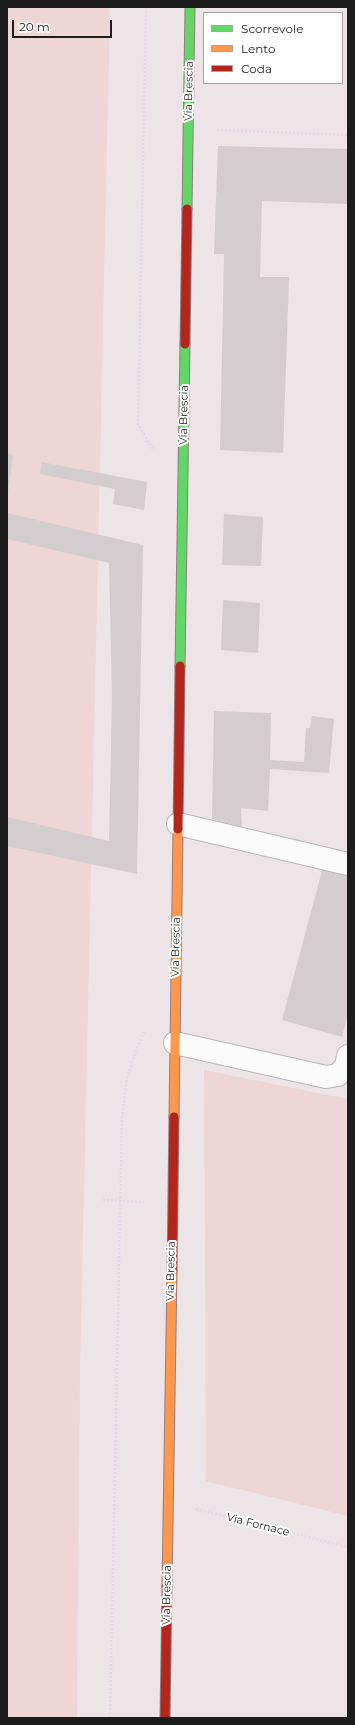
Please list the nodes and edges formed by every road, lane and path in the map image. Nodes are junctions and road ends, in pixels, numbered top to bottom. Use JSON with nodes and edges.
{"nodes":[{"id":1,"x":146,"y":7,"type":"edge"},
{"id":2,"x":190,"y":7,"type":"edge"},
{"id":3,"x":188,"y":129,"type":"junction"},
{"id":4,"x":348,"y":135,"type":"edge"},
{"id":5,"x":155,"y":453,"type":"dead end"},
{"id":6,"x":178,"y":824,"type":"junction"},
{"id":7,"x":348,"y":864,"type":"edge"},
{"id":8,"x":147,"y":1027,"type":"dead end"},
{"id":9,"x":175,"y":1043,"type":"junction"},
{"id":10,"x":348,"y":1056,"type":"edge"},
{"id":11,"x":103,"y":1200,"type":"dead end"},
{"id":12,"x":121,"y":1201,"type":"junction"},
{"id":13,"x":168,"y":1502,"type":"junction"},
{"id":14,"x":348,"y":1547,"type":"edge"},
{"id":15,"x":110,"y":1718,"type":"edge"},
{"id":16,"x":165,"y":1718,"type":"edge"}],
"edges":[{"from":1,"to":5,"type":"path"},
{"from":2,"to":3,"type":"street","name":"Via Brescia"},
{"from":3,"to":4,"type":"path"},
{"from":3,"to":6,"type":"street","name":"Via Brescia"},
{"from":6,"to":7,"type":"street"},
{"from":6,"to":9,"type":"street","name":"Via Brescia"},
{"from":8,"to":12,"type":"path"},
{"from":9,"to":10,"type":"street"},
{"from":9,"to":13,"type":"street","name":"Via Brescia"},
{"from":11,"to":12,"type":"path"},
{"from":12,"to":15,"type":"path"},
{"from":13,"to":14,"type":"path","name":"Via Fornace"},
{"from":13,"to":16,"type":"street","name":"Via Brescia"}]}
